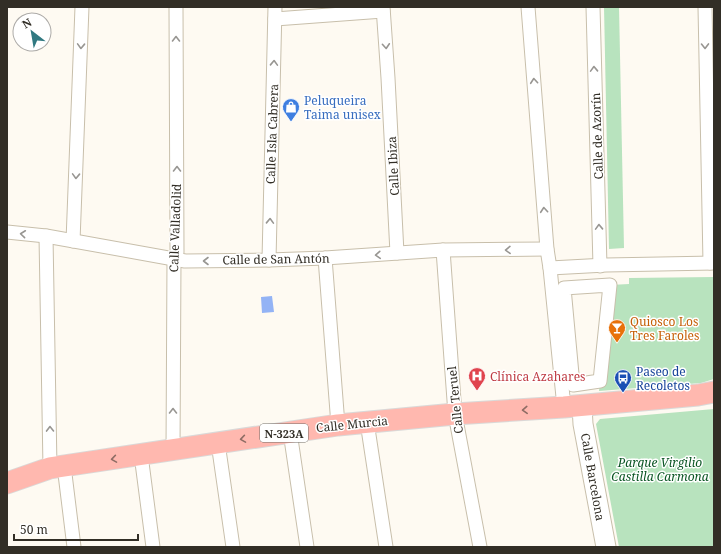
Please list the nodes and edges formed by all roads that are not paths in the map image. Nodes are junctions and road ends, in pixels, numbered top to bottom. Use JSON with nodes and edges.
{"nodes":[{"id":1,"x":82,"y":7,"type":"edge"},
{"id":2,"x":176,"y":7,"type":"edge"},
{"id":3,"x":528,"y":7,"type":"edge"},
{"id":4,"x":593,"y":7,"type":"edge"},
{"id":5,"x":705,"y":7,"type":"edge"},
{"id":6,"x":383,"y":9,"type":"edge"},
{"id":7,"x":275,"y":13,"type":"edge"},
{"id":8,"x":7,"y":232,"type":"edge"},
{"id":9,"x":46,"y":236,"type":"junction"},
{"id":10,"x":73,"y":240,"type":"junction"},
{"id":11,"x":547,"y":249,"type":"junction"},
{"id":12,"x":443,"y":250,"type":"junction"},
{"id":13,"x":397,"y":253,"type":"junction"},
{"id":14,"x":325,"y":258,"type":"junction"},
{"id":15,"x":174,"y":259,"type":"junction"},
{"id":16,"x":268,"y":260,"type":"junction"},
{"id":17,"x":712,"y":263,"type":"edge"},
{"id":18,"x":600,"y":266,"type":"junction"},
{"id":19,"x":550,"y":268,"type":"junction"},
{"id":20,"x":564,"y":288,"type":"joint"},
{"id":21,"x":714,"y":392,"type":"edge"},
{"id":22,"x":573,"y":407,"type":"junction"},
{"id":23,"x":455,"y":414,"type":"junction"},
{"id":24,"x":367,"y":422,"type":"junction"},
{"id":25,"x":338,"y":425,"type":"junction"},
{"id":26,"x":290,"y":432,"type":"junction"},
{"id":27,"x":218,"y":443,"type":"junction"},
{"id":28,"x":173,"y":450,"type":"junction"},
{"id":29,"x":141,"y":455,"type":"junction"},
{"id":30,"x":57,"y":467,"type":"junction"},
{"id":31,"x":7,"y":483,"type":"edge"},
{"id":32,"x":74,"y":547,"type":"edge"},
{"id":33,"x":153,"y":547,"type":"edge"},
{"id":34,"x":233,"y":547,"type":"edge"},
{"id":35,"x":307,"y":547,"type":"edge"},
{"id":36,"x":386,"y":547,"type":"edge"},
{"id":37,"x":480,"y":547,"type":"edge"},
{"id":38,"x":606,"y":547,"type":"edge"}],
"edges":[{"from":1,"to":10,"type":"street","one_way":true},
{"from":15,"to":2,"type":"street","name":"Calle Valladolid","one_way":true},
{"from":11,"to":3,"type":"street","one_way":true},
{"from":18,"to":4,"type":"street","name":"Calle de Azorín","one_way":true},
{"from":5,"to":17,"type":"street","one_way":true},
{"from":6,"to":7,"type":"street"},
{"from":6,"to":13,"type":"street","name":"Calle Ibiza","one_way":true},
{"from":16,"to":7,"type":"street","name":"Calle Isla Cabrera","one_way":true},
{"from":9,"to":8,"type":"street","name":"Calle de San Antón","one_way":true},
{"from":9,"to":10,"type":"street","name":"Calle de San Antón"},
{"from":30,"to":9,"type":"street","one_way":true},
{"from":10,"to":15,"type":"street","name":"Calle de San Antón"},
{"from":11,"to":12,"type":"street","name":"Calle de San Antón","one_way":true},
{"from":11,"to":19,"type":"street"},
{"from":12,"to":13,"type":"street","name":"Calle de San Antón"},
{"from":12,"to":23,"type":"street","name":"Calle Teruel"},
{"from":13,"to":14,"type":"street","name":"Calle de San Antón","one_way":true},
{"from":14,"to":16,"type":"street","name":"Calle de San Antón"},
{"from":14,"to":25,"type":"street"},
{"from":16,"to":15,"type":"street","name":"Calle de San Antón","one_way":true},
{"from":28,"to":15,"type":"street","name":"Calle Valladolid","one_way":true},
{"from":17,"to":18,"type":"street"},
{"from":18,"to":19,"type":"street"},
{"from":19,"to":22,"type":"street"},
{"from":20,"to":20,"type":"street"},
{"from":21,"to":22,"type":"main road","number":"N-323A"},
{"from":22,"to":23,"type":"main road","name":"Calle Murcia","number":"N-323A","one_way":true},
{"from":22,"to":38,"type":"street","name":"Calle Barcelona"},
{"from":23,"to":24,"type":"main road","name":"Calle Murcia","number":"N-323A"},
{"from":23,"to":37,"type":"street","name":"Calle Teruel"},
{"from":24,"to":25,"type":"main road","name":"Calle Murcia","number":"N-323A"},
{"from":24,"to":36,"type":"street"},
{"from":25,"to":26,"type":"main road","name":"Calle Murcia","number":"N-323A"},
{"from":26,"to":27,"type":"main road","name":"Calle Murcia","number":"N-323A","one_way":true},
{"from":26,"to":35,"type":"street"},
{"from":27,"to":28,"type":"main road","name":"Calle Murcia","number":"N-323A"},
{"from":27,"to":34,"type":"street"},
{"from":28,"to":29,"type":"main road","name":"Calle Murcia","number":"N-323A"},
{"from":29,"to":30,"type":"main road","name":"Calle Murcia","number":"N-323A","one_way":true},
{"from":29,"to":33,"type":"street"},
{"from":30,"to":31,"type":"main road","name":"Calle Murcia","number":"N-323A"},
{"from":30,"to":32,"type":"street"}]}
